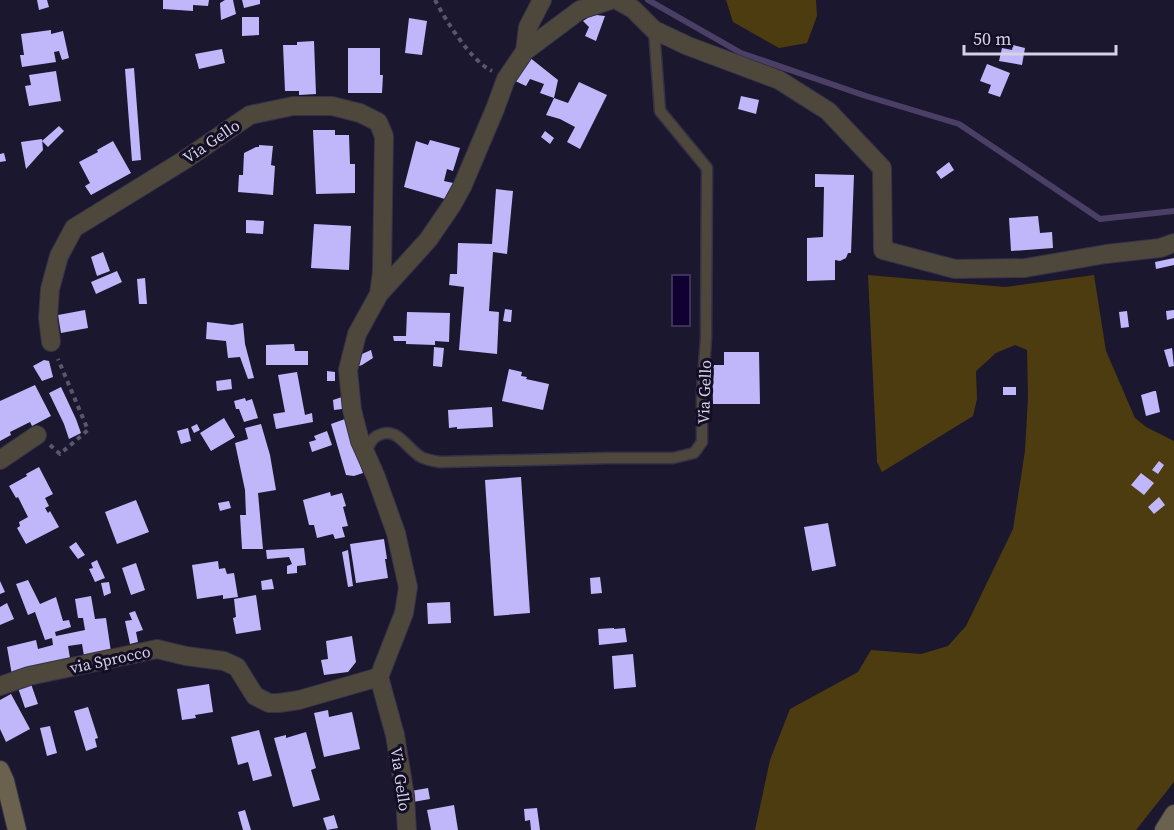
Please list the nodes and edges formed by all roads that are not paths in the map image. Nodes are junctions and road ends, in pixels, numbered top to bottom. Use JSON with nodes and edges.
{"nodes":[{"id":1,"x":542,"y":0,"type":"edge"},
{"id":2,"x":611,"y":0,"type":"edge"},
{"id":3,"x":617,"y":0,"type":"edge"},
{"id":4,"x":654,"y":30,"type":"junction"},
{"id":5,"x":525,"y":51,"type":"junction"},
{"id":6,"x":1174,"y":243,"type":"edge"},
{"id":7,"x":380,"y":294,"type":"junction"},
{"id":8,"x":51,"y":342,"type":"road end"},
{"id":9,"x":37,"y":435,"type":"road end"},
{"id":10,"x":365,"y":453,"type":"junction"},
{"id":11,"x":0,"y":460,"type":"edge"},
{"id":12,"x":379,"y":676,"type":"junction"},
{"id":13,"x":0,"y":686,"type":"edge"},
{"id":14,"x":0,"y":770,"type":"edge"},
{"id":15,"x":1174,"y":814,"type":"edge"},
{"id":16,"x":17,"y":830,"type":"edge"},
{"id":17,"x":407,"y":830,"type":"edge"},
{"id":18,"x":1164,"y":830,"type":"edge"}],
"edges":[{"from":1,"to":5,"type":"street"},
{"from":2,"to":5,"type":"street","name":"Via Gello"},
{"from":3,"to":4,"type":"street"},
{"from":4,"to":6,"type":"street"},
{"from":4,"to":10,"type":"lane","name":"Via Gello"},
{"from":5,"to":7,"type":"street","name":"Via Gello"},
{"from":7,"to":8,"type":"street","name":"Via Gello"},
{"from":7,"to":10,"type":"street","name":"Via Gello"},
{"from":9,"to":11,"type":"street"},
{"from":10,"to":12,"type":"street","name":"Via Gello"},
{"from":12,"to":13,"type":"street","name":"via Sprocco"},
{"from":12,"to":17,"type":"street","name":"Via Gello"},
{"from":14,"to":16,"type":"street"},
{"from":15,"to":18,"type":"street"}]}
